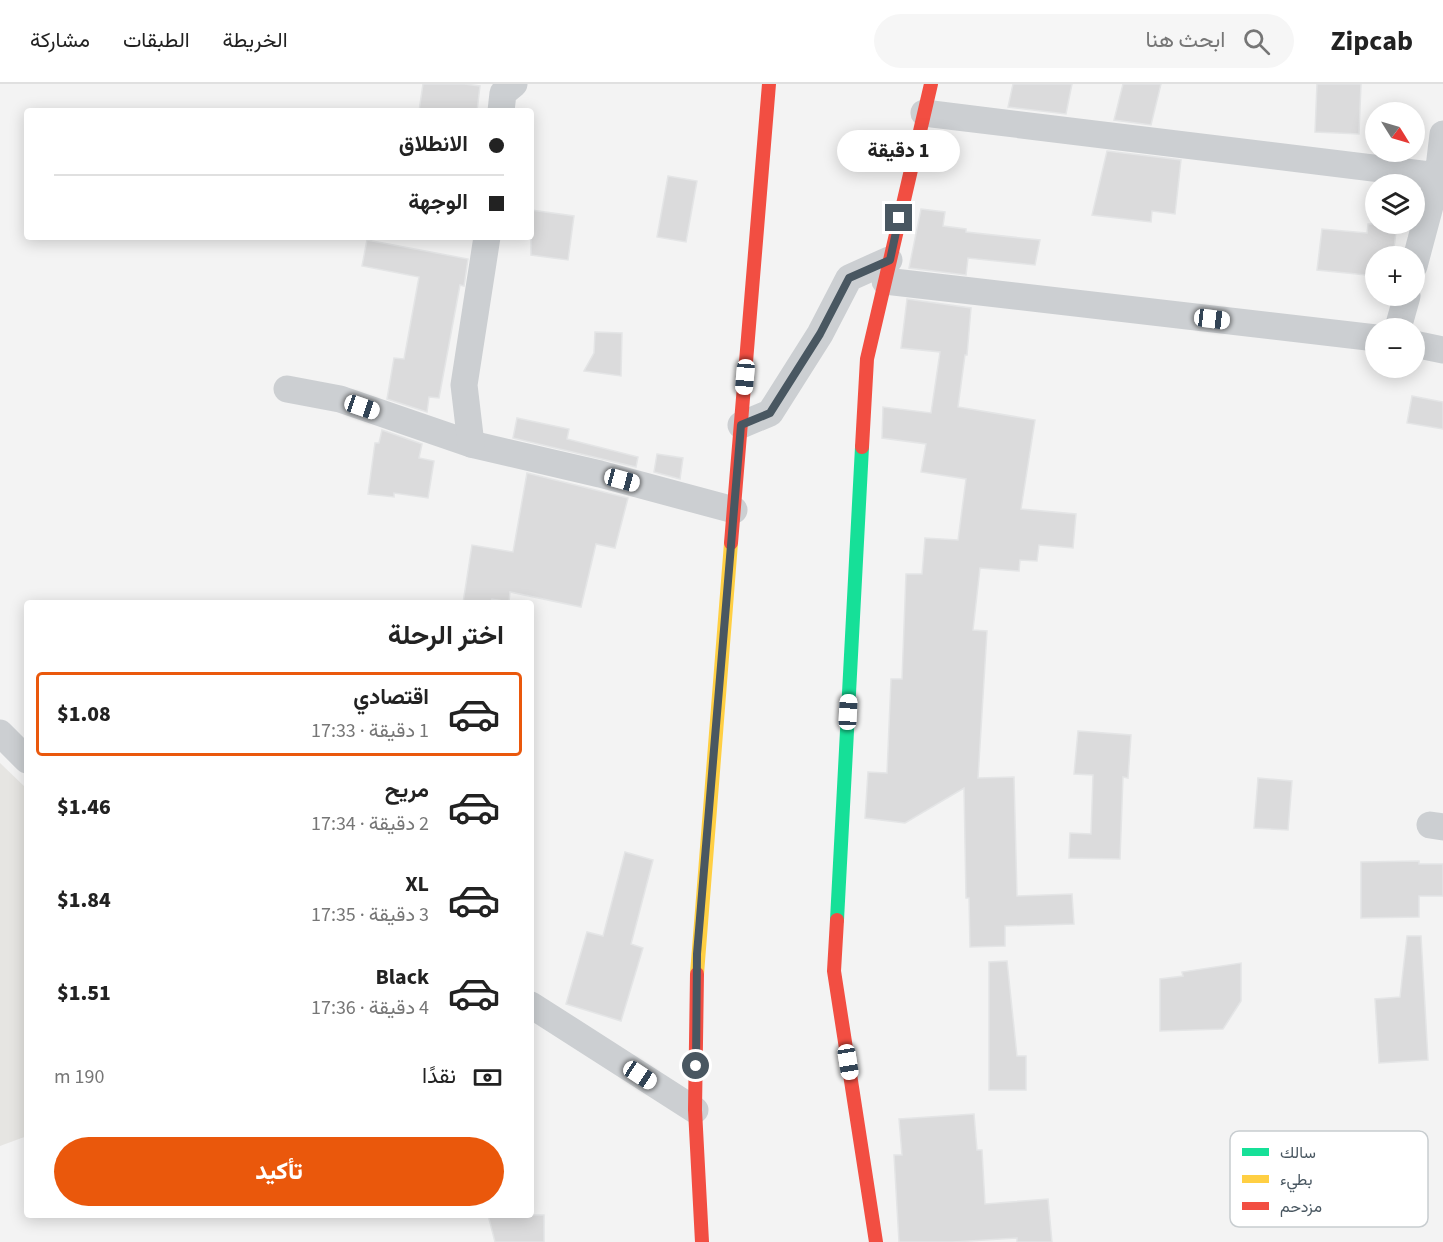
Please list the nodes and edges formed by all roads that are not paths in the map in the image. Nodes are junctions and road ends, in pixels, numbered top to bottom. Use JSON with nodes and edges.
{"nodes":[{"id":1,"x":514,"y":84,"type":"edge"},
{"id":2,"x":769,"y":84,"type":"edge"},
{"id":3,"x":931,"y":84,"type":"edge"},
{"id":4,"x":501,"y":108,"type":"edge"},
{"id":5,"x":924,"y":113,"type":"junction"},
{"id":6,"x":1443,"y":134,"type":"edge"},
{"id":7,"x":1438,"y":176,"type":"junction"},
{"id":8,"x":487,"y":240,"type":"edge"},
{"id":9,"x":1419,"y":246,"type":"edge"},
{"id":10,"x":887,"y":271,"type":"junction"},
{"id":11,"x":1365,"y":336,"type":"edge"},
{"id":12,"x":1425,"y":346,"type":"edge"},
{"id":13,"x":1443,"y":350,"type":"edge"},
{"id":14,"x":287,"y":389,"type":"dead end"},
{"id":15,"x":741,"y":425,"type":"junction"},
{"id":16,"x":471,"y":444,"type":"junction"},
{"id":17,"x":734,"y":510,"type":"junction"},
{"id":18,"x":0,"y":734,"type":"edge"},
{"id":19,"x":24,"y":757,"type":"edge"},
{"id":20,"x":534,"y":1007,"type":"edge"},
{"id":21,"x":695,"y":1110,"type":"junction"},
{"id":22,"x":702,"y":1242,"type":"edge"},
{"id":23,"x":876,"y":1242,"type":"edge"}],
"edges":[{"from":1,"to":4,"type":"street"},
{"from":2,"to":15,"type":"main road"},
{"from":3,"to":5,"type":"main road"},
{"from":5,"to":7,"type":"street"},
{"from":5,"to":10,"type":"main road"},
{"from":6,"to":7,"type":"street"},
{"from":7,"to":9,"type":"street"},
{"from":8,"to":16,"type":"street"},
{"from":10,"to":11,"type":"street"},
{"from":10,"to":15,"type":"street"},
{"from":10,"to":23,"type":"main road"},
{"from":12,"to":13,"type":"street"},
{"from":14,"to":16,"type":"street"},
{"from":15,"to":17,"type":"main road"},
{"from":16,"to":17,"type":"street"},
{"from":17,"to":21,"type":"main road"},
{"from":18,"to":19,"type":"street"},
{"from":20,"to":21,"type":"street"},
{"from":21,"to":22,"type":"main road"}]}
